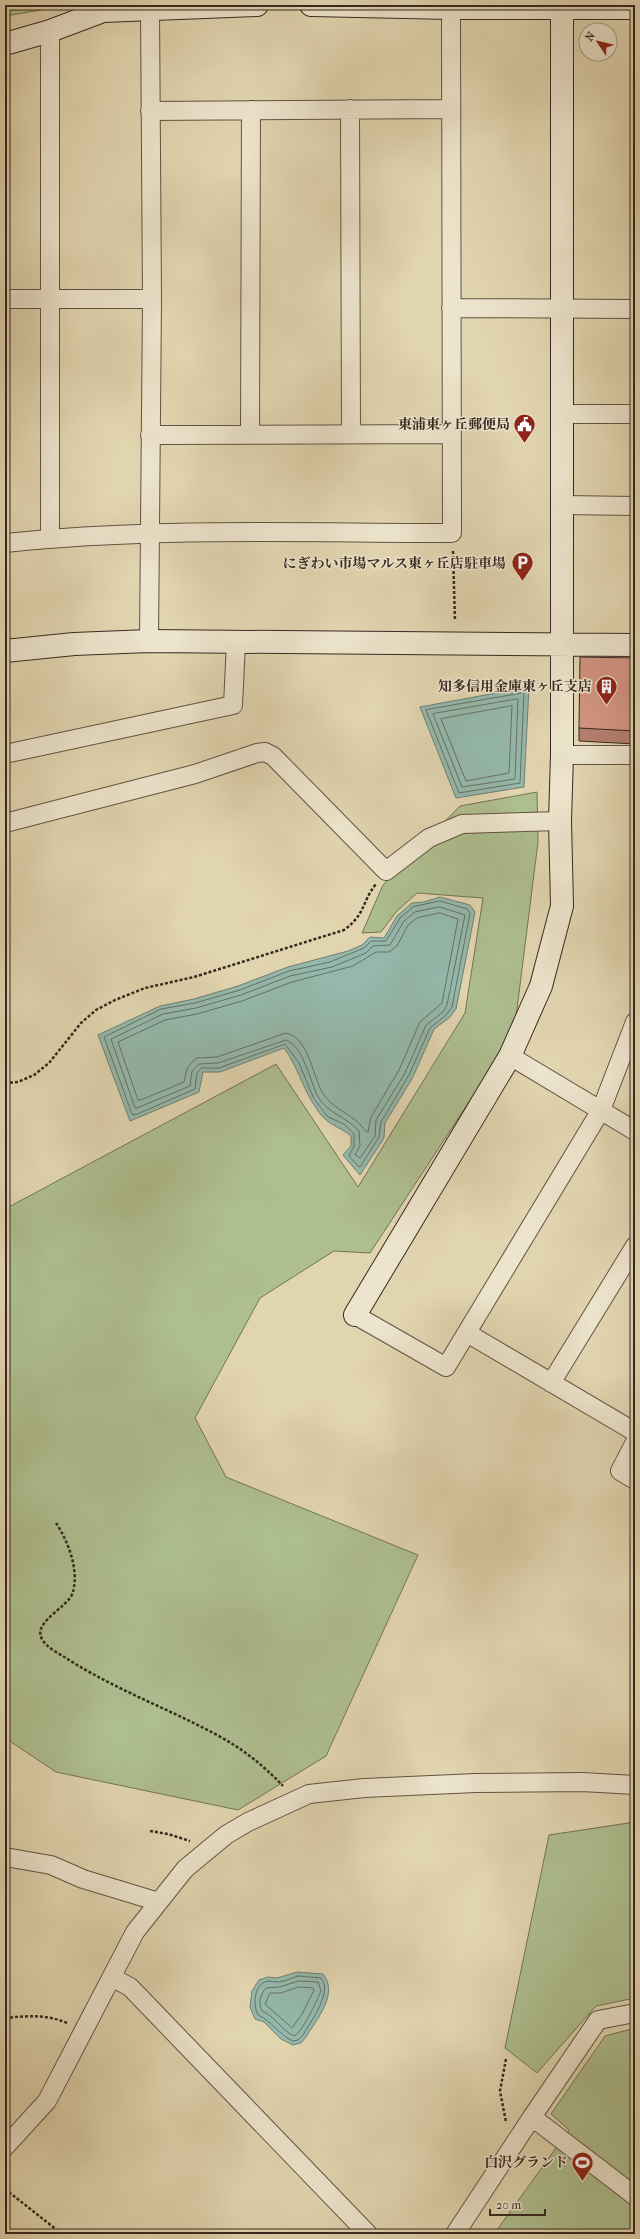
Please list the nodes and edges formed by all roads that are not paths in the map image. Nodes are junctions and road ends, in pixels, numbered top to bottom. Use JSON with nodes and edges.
{"nodes":[{"id":1,"x":256,"y":5,"type":"edge"},
{"id":2,"x":311,"y":5,"type":"edge"},
{"id":3,"x":451,"y":6,"type":"edge"},
{"id":4,"x":562,"y":6,"type":"edge"},
{"id":5,"x":150,"y":8,"type":"junction"},
{"id":6,"x":635,"y":8,"type":"edge"},
{"id":7,"x":50,"y":31,"type":"junction"},
{"id":8,"x":5,"y":44,"type":"edge"},
{"id":9,"x":350,"y":109,"type":"junction"},
{"id":10,"x":451,"y":109,"type":"junction"},
{"id":11,"x":150,"y":110,"type":"junction"},
{"id":12,"x":251,"y":110,"type":"junction"},
{"id":13,"x":5,"y":299,"type":"edge"},
{"id":14,"x":50,"y":299,"type":"junction"},
{"id":15,"x":152,"y":299,"type":"junction"},
{"id":16,"x":451,"y":308,"type":"junction"},
{"id":17,"x":562,"y":308,"type":"junction"},
{"id":18,"x":635,"y":309,"type":"edge"},
{"id":19,"x":562,"y":414,"type":"junction"},
{"id":20,"x":635,"y":414,"type":"edge"},
{"id":21,"x":250,"y":434,"type":"junction"},
{"id":22,"x":351,"y":434,"type":"junction"},
{"id":23,"x":452,"y":434,"type":"junction"},
{"id":24,"x":150,"y":435,"type":"junction"},
{"id":25,"x":562,"y":505,"type":"junction"},
{"id":26,"x":635,"y":506,"type":"edge"},
{"id":27,"x":150,"y":533,"type":"junction"},
{"id":28,"x":50,"y":538,"type":"junction"},
{"id":29,"x":5,"y":543,"type":"edge"},
{"id":30,"x":149,"y":642,"type":"junction"},
{"id":31,"x":236,"y":642,"type":"junction"},
{"id":32,"x":562,"y":643,"type":"junction"},
{"id":33,"x":635,"y":645,"type":"edge"},
{"id":34,"x":5,"y":651,"type":"edge"},
{"id":35,"x":5,"y":754,"type":"edge"},
{"id":36,"x":562,"y":755,"type":"junction"},
{"id":37,"x":635,"y":755,"type":"edge"},
{"id":38,"x":560,"y":821,"type":"junction"},
{"id":39,"x":5,"y":823,"type":"edge"},
{"id":40,"x":635,"y":1022,"type":"edge"},
{"id":41,"x":510,"y":1056,"type":"junction"},
{"id":42,"x":601,"y":1110,"type":"junction"},
{"id":43,"x":635,"y":1131,"type":"edge"},
{"id":44,"x":635,"y":1246,"type":"edge"},
{"id":45,"x":355,"y":1316,"type":"joint"},
{"id":46,"x":466,"y":1333,"type":"junction"},
{"id":47,"x":552,"y":1383,"type":"junction"},
{"id":48,"x":635,"y":1432,"type":"edge"},
{"id":49,"x":635,"y":1442,"type":"edge"},
{"id":50,"x":635,"y":1480,"type":"edge"},
{"id":51,"x":635,"y":1785,"type":"edge"},
{"id":52,"x":5,"y":1858,"type":"edge"},
{"id":53,"x":159,"y":1902,"type":"junction"},
{"id":54,"x":113,"y":1978,"type":"junction"},
{"id":55,"x":635,"y":2013,"type":"edge"},
{"id":56,"x":532,"y":2117,"type":"junction"},
{"id":57,"x":5,"y":2147,"type":"edge"},
{"id":58,"x":635,"y":2196,"type":"edge"},
{"id":59,"x":368,"y":2234,"type":"edge"},
{"id":60,"x":455,"y":2234,"type":"edge"}],
"edges":[{"from":1,"to":5,"type":"street"},
{"from":2,"to":3,"type":"street"},
{"from":3,"to":4,"type":"street"},
{"from":3,"to":10,"type":"street"},
{"from":4,"to":6,"type":"street"},
{"from":4,"to":17,"type":"street"},
{"from":5,"to":7,"type":"street"},
{"from":5,"to":11,"type":"street"},
{"from":7,"to":8,"type":"street"},
{"from":7,"to":14,"type":"street"},
{"from":9,"to":10,"type":"street"},
{"from":9,"to":12,"type":"street"},
{"from":9,"to":22,"type":"street"},
{"from":10,"to":16,"type":"street"},
{"from":11,"to":12,"type":"street"},
{"from":11,"to":15,"type":"street"},
{"from":12,"to":21,"type":"street"},
{"from":13,"to":14,"type":"street"},
{"from":14,"to":15,"type":"street"},
{"from":14,"to":28,"type":"street"},
{"from":15,"to":24,"type":"street"},
{"from":16,"to":17,"type":"street"},
{"from":16,"to":23,"type":"street"},
{"from":17,"to":18,"type":"street"},
{"from":17,"to":19,"type":"street"},
{"from":19,"to":20,"type":"street"},
{"from":19,"to":25,"type":"street"},
{"from":21,"to":22,"type":"street"},
{"from":21,"to":24,"type":"street"},
{"from":22,"to":23,"type":"street"},
{"from":23,"to":27,"type":"street"},
{"from":24,"to":27,"type":"street"},
{"from":25,"to":26,"type":"street"},
{"from":25,"to":32,"type":"street"},
{"from":27,"to":28,"type":"street"},
{"from":27,"to":30,"type":"street"},
{"from":28,"to":29,"type":"street"},
{"from":30,"to":31,"type":"street"},
{"from":30,"to":34,"type":"street"},
{"from":31,"to":32,"type":"street"},
{"from":31,"to":35,"type":"street"},
{"from":32,"to":33,"type":"street"},
{"from":32,"to":36,"type":"street"},
{"from":36,"to":37,"type":"street"},
{"from":36,"to":38,"type":"street"},
{"from":38,"to":39,"type":"street"},
{"from":38,"to":41,"type":"street"},
{"from":40,"to":42,"type":"street"},
{"from":41,"to":42,"type":"street"},
{"from":41,"to":45,"type":"street"},
{"from":42,"to":43,"type":"street"},
{"from":42,"to":46,"type":"street"},
{"from":44,"to":47,"type":"street"},
{"from":45,"to":46,"type":"street"},
{"from":46,"to":47,"type":"street"},
{"from":47,"to":48,"type":"street"},
{"from":49,"to":50,"type":"street"},
{"from":51,"to":53,"type":"street"},
{"from":52,"to":53,"type":"street"},
{"from":53,"to":54,"type":"street"},
{"from":54,"to":57,"type":"street"},
{"from":54,"to":59,"type":"street"},
{"from":55,"to":56,"type":"street"},
{"from":56,"to":58,"type":"street"},
{"from":56,"to":60,"type":"street"}]}
